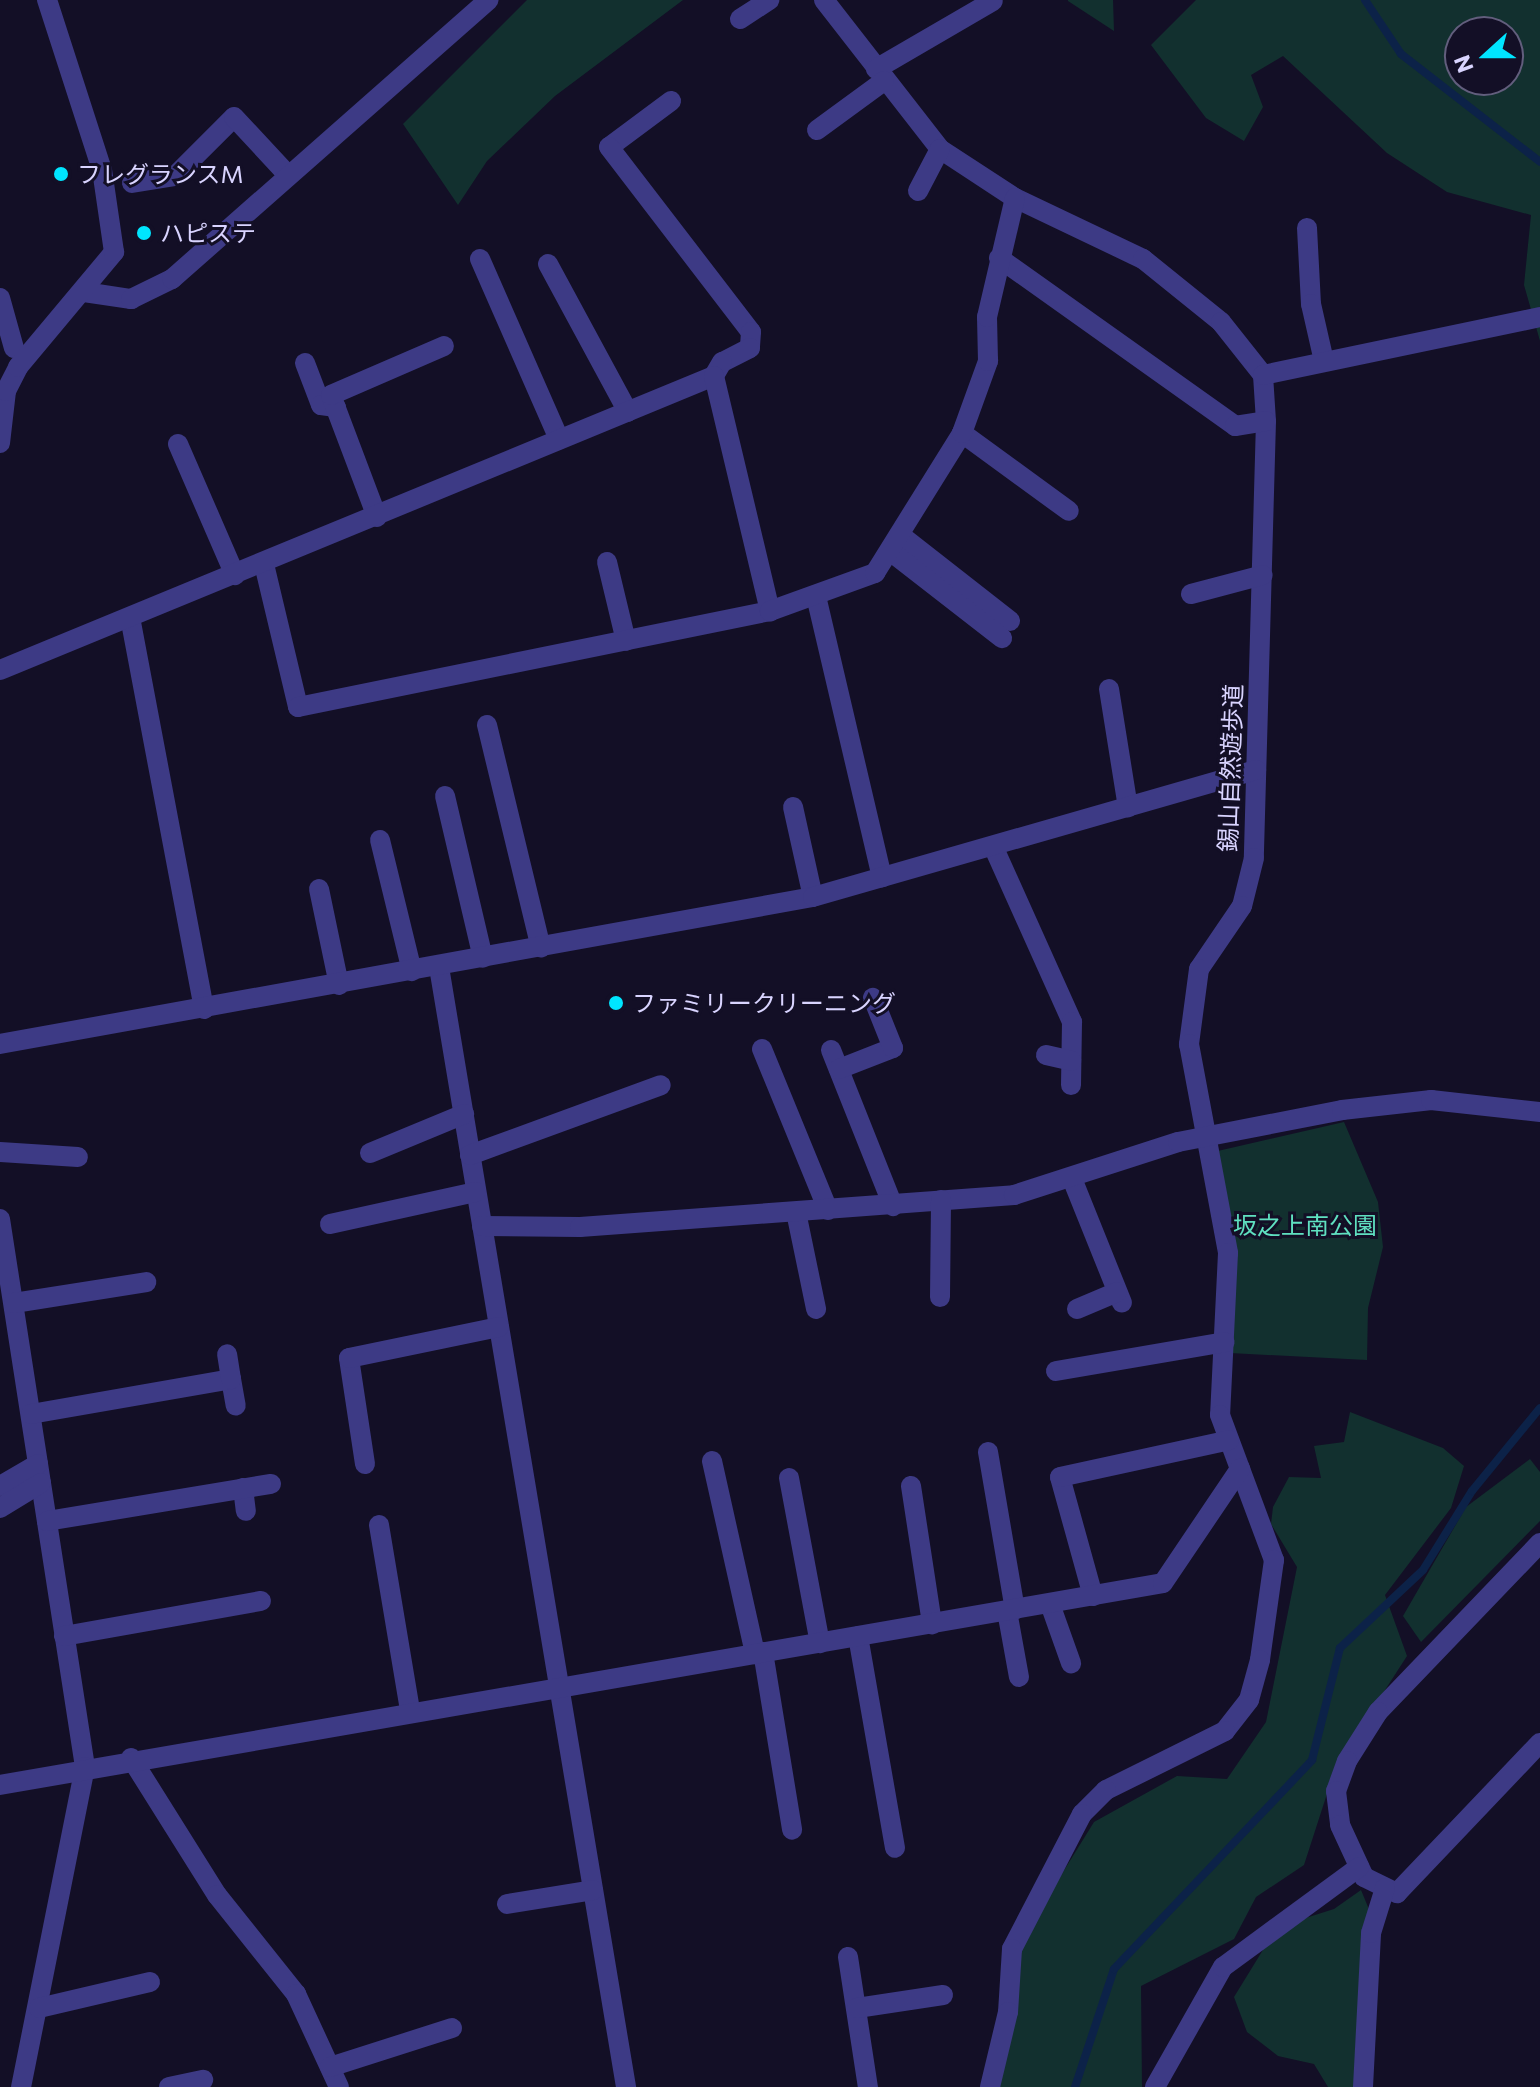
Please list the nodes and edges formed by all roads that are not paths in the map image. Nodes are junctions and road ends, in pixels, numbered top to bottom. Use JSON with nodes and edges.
{"nodes":[{"id":1,"x":47,"y":0,"type":"edge"},
{"id":2,"x":488,"y":0,"type":"edge"},
{"id":3,"x":769,"y":0,"type":"edge"},
{"id":4,"x":824,"y":0,"type":"edge"},
{"id":5,"x":993,"y":1,"type":"edge"},
{"id":6,"x":740,"y":19,"type":"dead end"},
{"id":7,"x":880,"y":75,"type":"junction"},
{"id":8,"x":671,"y":101,"type":"dead end"},
{"id":9,"x":817,"y":130,"type":"dead end"},
{"id":10,"x":940,"y":149,"type":"junction"},
{"id":11,"x":287,"y":174,"type":"junction"},
{"id":12,"x":132,"y":183,"type":"dead end"},
{"id":13,"x":918,"y":191,"type":"dead end"},
{"id":14,"x":1015,"y":198,"type":"junction"},
{"id":15,"x":1307,"y":228,"type":"dead end"},
{"id":16,"x":999,"y":258,"type":"junction"},
{"id":17,"x":480,"y":259,"type":"dead end"},
{"id":18,"x":548,"y":264,"type":"dead end"},
{"id":19,"x":84,"y":292,"type":"junction"},
{"id":20,"x":0,"y":298,"type":"edge"},
{"id":21,"x":1540,"y":317,"type":"edge"},
{"id":22,"x":444,"y":346,"type":"dead end"},
{"id":23,"x":12,"y":356,"type":"edge"},
{"id":24,"x":1324,"y":361,"type":"junction"},
{"id":25,"x":305,"y":363,"type":"dead end"},
{"id":26,"x":1263,"y":375,"type":"junction"},
{"id":27,"x":714,"y":376,"type":"junction"},
{"id":28,"x":336,"y":407,"type":"junction"},
{"id":29,"x":628,"y":412,"type":"junction"},
{"id":30,"x":1266,"y":421,"type":"junction"},
{"id":31,"x":962,"y":433,"type":"junction"},
{"id":32,"x":559,"y":439,"type":"junction"},
{"id":33,"x":0,"y":443,"type":"edge"},
{"id":34,"x":178,"y":444,"type":"dead end"},
{"id":35,"x":1069,"y":511,"type":"dead end"},
{"id":36,"x":377,"y":517,"type":"junction"},
{"id":37,"x":898,"y":546,"type":"junction"},
{"id":38,"x":607,"y":562,"type":"dead end"},
{"id":39,"x":264,"y":564,"type":"junction"},
{"id":40,"x":235,"y":575,"type":"junction"},
{"id":41,"x":1263,"y":575,"type":"junction"},
{"id":42,"x":1191,"y":594,"type":"dead end"},
{"id":43,"x":816,"y":596,"type":"junction"},
{"id":44,"x":770,"y":611,"type":"junction"},
{"id":45,"x":130,"y":617,"type":"junction"},
{"id":46,"x":1006,"y":629,"type":"dead end"},
{"id":47,"x":626,"y":641,"type":"junction"},
{"id":48,"x":0,"y":670,"type":"edge"},
{"id":49,"x":1109,"y":689,"type":"dead end"},
{"id":50,"x":487,"y":725,"type":"dead end"},
{"id":51,"x":1256,"y":770,"type":"junction"},
{"id":52,"x":445,"y":796,"type":"dead end"},
{"id":53,"x":793,"y":807,"type":"dead end"},
{"id":54,"x":1128,"y":807,"type":"junction"},
{"id":55,"x":380,"y":840,"type":"dead end"},
{"id":56,"x":993,"y":846,"type":"junction"},
{"id":57,"x":882,"y":877,"type":"junction"},
{"id":58,"x":319,"y":889,"type":"dead end"},
{"id":59,"x":813,"y":897,"type":"junction"},
{"id":60,"x":541,"y":948,"type":"junction"},
{"id":61,"x":483,"y":958,"type":"junction"},
{"id":62,"x":439,"y":967,"type":"junction"},
{"id":63,"x":412,"y":971,"type":"junction"},
{"id":64,"x":339,"y":985,"type":"junction"},
{"id":65,"x":873,"y":998,"type":"dead end"},
{"id":66,"x":204,"y":1009,"type":"junction"},
{"id":67,"x":0,"y":1044,"type":"edge"},
{"id":68,"x":762,"y":1049,"type":"dead end"},
{"id":69,"x":1046,"y":1055,"type":"dead end"},
{"id":70,"x":1071,"y":1061,"type":"junction"},
{"id":71,"x":661,"y":1085,"type":"dead end"},
{"id":72,"x":1071,"y":1085,"type":"dead end"},
{"id":73,"x":1540,"y":1112,"type":"edge"},
{"id":74,"x":464,"y":1114,"type":"junction"},
{"id":75,"x":1201,"y":1140,"type":"junction"},
{"id":76,"x":0,"y":1152,"type":"edge"},
{"id":77,"x":370,"y":1153,"type":"dead end"},
{"id":78,"x":470,"y":1155,"type":"junction"},
{"id":79,"x":78,"y":1157,"type":"dead end"},
{"id":80,"x":1073,"y":1181,"type":"junction"},
{"id":81,"x":476,"y":1192,"type":"junction"},
{"id":82,"x":941,"y":1200,"type":"junction"},
{"id":83,"x":893,"y":1206,"type":"junction"},
{"id":84,"x":828,"y":1210,"type":"junction"},
{"id":85,"x":796,"y":1212,"type":"junction"},
{"id":86,"x":0,"y":1219,"type":"edge"},
{"id":87,"x":330,"y":1224,"type":"dead end"},
{"id":88,"x":482,"y":1226,"type":"junction"},
{"id":89,"x":4,"y":1264,"type":"edge"},
{"id":90,"x":146,"y":1282,"type":"dead end"},
{"id":91,"x":940,"y":1297,"type":"dead end"},
{"id":92,"x":14,"y":1303,"type":"junction"},
{"id":93,"x":816,"y":1309,"type":"dead end"},
{"id":94,"x":1077,"y":1309,"type":"dead end"},
{"id":95,"x":499,"y":1327,"type":"junction"},
{"id":96,"x":1225,"y":1342,"type":"junction"},
{"id":97,"x":227,"y":1354,"type":"dead end"},
{"id":98,"x":1056,"y":1371,"type":"dead end"},
{"id":99,"x":231,"y":1379,"type":"junction"},
{"id":100,"x":236,"y":1406,"type":"dead end"},
{"id":101,"x":31,"y":1414,"type":"junction"},
{"id":102,"x":1229,"y":1440,"type":"junction"},
{"id":103,"x":988,"y":1452,"type":"dead end"},
{"id":104,"x":712,"y":1461,"type":"dead end"},
{"id":105,"x":365,"y":1464,"type":"dead end"},
{"id":106,"x":1240,"y":1469,"type":"junction"},
{"id":107,"x":40,"y":1474,"type":"junction"},
{"id":108,"x":789,"y":1478,"type":"dead end"},
{"id":109,"x":271,"y":1484,"type":"dead end"},
{"id":110,"x":0,"y":1486,"type":"edge"},
{"id":111,"x":911,"y":1486,"type":"dead end"},
{"id":112,"x":243,"y":1488,"type":"junction"},
{"id":113,"x":0,"y":1508,"type":"edge"},
{"id":114,"x":246,"y":1511,"type":"dead end"},
{"id":115,"x":47,"y":1521,"type":"junction"},
{"id":116,"x":379,"y":1525,"type":"dead end"},
{"id":117,"x":1540,"y":1543,"type":"edge"},
{"id":118,"x":1093,"y":1596,"type":"junction"},
{"id":119,"x":261,"y":1601,"type":"dead end"},
{"id":120,"x":1050,"y":1604,"type":"junction"},
{"id":121,"x":1011,"y":1610,"type":"junction"},
{"id":122,"x":932,"y":1624,"type":"junction"},
{"id":123,"x":64,"y":1636,"type":"junction"},
{"id":124,"x":858,"y":1636,"type":"junction"},
{"id":125,"x":820,"y":1643,"type":"junction"},
{"id":126,"x":759,"y":1653,"type":"junction"},
{"id":127,"x":1071,"y":1663,"type":"dead end"},
{"id":128,"x":1019,"y":1677,"type":"dead end"},
{"id":129,"x":558,"y":1687,"type":"junction"},
{"id":130,"x":410,"y":1711,"type":"junction"},
{"id":131,"x":1540,"y":1743,"type":"edge"},
{"id":132,"x":131,"y":1758,"type":"junction"},
{"id":133,"x":85,"y":1767,"type":"junction"},
{"id":134,"x":0,"y":1785,"type":"edge"},
{"id":135,"x":792,"y":1830,"type":"dead end"},
{"id":136,"x":895,"y":1848,"type":"dead end"},
{"id":137,"x":1359,"y":1867,"type":"junction"},
{"id":138,"x":1385,"y":1888,"type":"junction"},
{"id":139,"x":593,"y":1890,"type":"junction"},
{"id":140,"x":507,"y":1904,"type":"dead end"},
{"id":141,"x":848,"y":1957,"type":"dead end"},
{"id":142,"x":150,"y":1982,"type":"dead end"},
{"id":143,"x":943,"y":1995,"type":"dead end"},
{"id":144,"x":39,"y":2008,"type":"junction"},
{"id":145,"x":857,"y":2008,"type":"junction"},
{"id":146,"x":452,"y":2028,"type":"dead end"},
{"id":147,"x":330,"y":2067,"type":"junction"},
{"id":148,"x":203,"y":2080,"type":"dead end"},
{"id":149,"x":21,"y":2087,"type":"edge"},
{"id":150,"x":169,"y":2087,"type":"edge"},
{"id":151,"x":339,"y":2087,"type":"edge"},
{"id":152,"x":626,"y":2087,"type":"edge"},
{"id":153,"x":868,"y":2087,"type":"edge"},
{"id":154,"x":990,"y":2087,"type":"edge"},
{"id":155,"x":1155,"y":2087,"type":"edge"},
{"id":156,"x":1363,"y":2087,"type":"edge"}],
"edges":[{"from":1,"to":19,"type":"street"},
{"from":2,"to":11,"type":"street"},
{"from":3,"to":6,"type":"street"},
{"from":4,"to":7,"type":"street"},
{"from":5,"to":7,"type":"street"},
{"from":7,"to":9,"type":"street"},
{"from":7,"to":10,"type":"street"},
{"from":8,"to":27,"type":"street"},
{"from":10,"to":13,"type":"street"},
{"from":10,"to":14,"type":"street"},
{"from":11,"to":12,"type":"street"},
{"from":11,"to":19,"type":"street"},
{"from":14,"to":16,"type":"street"},
{"from":14,"to":26,"type":"street"},
{"from":15,"to":24,"type":"street"},
{"from":16,"to":30,"type":"street"},
{"from":16,"to":31,"type":"street"},
{"from":17,"to":32,"type":"street"},
{"from":18,"to":29,"type":"street"},
{"from":19,"to":23,"type":"street"},
{"from":20,"to":23,"type":"street"},
{"from":21,"to":24,"type":"street"},
{"from":22,"to":28,"type":"street"},
{"from":23,"to":33,"type":"street"},
{"from":24,"to":26,"type":"street"},
{"from":25,"to":28,"type":"street"},
{"from":26,"to":30,"type":"street","name":"錫山自然遊歩道"},
{"from":27,"to":29,"type":"street"},
{"from":27,"to":44,"type":"street"},
{"from":28,"to":36,"type":"street"},
{"from":29,"to":32,"type":"street"},
{"from":30,"to":41,"type":"street","name":"錫山自然遊歩道"},
{"from":31,"to":35,"type":"street"},
{"from":31,"to":37,"type":"street"},
{"from":32,"to":36,"type":"street"},
{"from":34,"to":40,"type":"street"},
{"from":36,"to":39,"type":"street"},
{"from":37,"to":43,"type":"street"},
{"from":37,"to":46,"type":"street"},
{"from":38,"to":47,"type":"street"},
{"from":39,"to":40,"type":"street"},
{"from":39,"to":47,"type":"street"},
{"from":40,"to":45,"type":"street"},
{"from":41,"to":42,"type":"street"},
{"from":41,"to":51,"type":"street","name":"錫山自然遊歩道"},
{"from":43,"to":44,"type":"street"},
{"from":43,"to":57,"type":"street"},
{"from":44,"to":47,"type":"street"},
{"from":45,"to":48,"type":"street"},
{"from":45,"to":66,"type":"street"},
{"from":49,"to":54,"type":"street"},
{"from":50,"to":60,"type":"street"},
{"from":51,"to":54,"type":"street"},
{"from":51,"to":75,"type":"street","name":"錫山自然遊歩道"},
{"from":52,"to":61,"type":"street"},
{"from":53,"to":59,"type":"street"},
{"from":54,"to":56,"type":"street"},
{"from":55,"to":63,"type":"street"},
{"from":56,"to":57,"type":"street"},
{"from":56,"to":70,"type":"street"},
{"from":57,"to":59,"type":"street"},
{"from":58,"to":64,"type":"street"},
{"from":59,"to":60,"type":"street"},
{"from":60,"to":61,"type":"street"},
{"from":61,"to":62,"type":"street"},
{"from":62,"to":63,"type":"street"},
{"from":62,"to":74,"type":"street"},
{"from":63,"to":64,"type":"street"},
{"from":64,"to":66,"type":"street"},
{"from":65,"to":83,"type":"street"},
{"from":66,"to":67,"type":"street"},
{"from":68,"to":84,"type":"street"},
{"from":69,"to":70,"type":"street"},
{"from":70,"to":72,"type":"street"},
{"from":71,"to":78,"type":"street"},
{"from":73,"to":75,"type":"street"},
{"from":74,"to":77,"type":"street"},
{"from":74,"to":78,"type":"street"},
{"from":75,"to":80,"type":"street"},
{"from":75,"to":96,"type":"street","name":"錫山自然遊歩道"},
{"from":76,"to":79,"type":"street"},
{"from":78,"to":81,"type":"street"},
{"from":80,"to":82,"type":"street"},
{"from":80,"to":94,"type":"street"},
{"from":81,"to":87,"type":"street"},
{"from":81,"to":88,"type":"street"},
{"from":82,"to":83,"type":"street"},
{"from":82,"to":91,"type":"street"},
{"from":83,"to":84,"type":"street"},
{"from":84,"to":85,"type":"street"},
{"from":85,"to":88,"type":"street"},
{"from":85,"to":93,"type":"street"},
{"from":86,"to":89,"type":"street"},
{"from":88,"to":95,"type":"street"},
{"from":89,"to":92,"type":"street"},
{"from":90,"to":92,"type":"street"},
{"from":92,"to":101,"type":"street"},
{"from":95,"to":105,"type":"street"},
{"from":95,"to":129,"type":"street"},
{"from":96,"to":98,"type":"street"},
{"from":96,"to":102,"type":"street","name":"錫山自然遊歩道"},
{"from":97,"to":99,"type":"street"},
{"from":99,"to":100,"type":"street"},
{"from":99,"to":101,"type":"street"},
{"from":101,"to":107,"type":"street"},
{"from":102,"to":106,"type":"street","name":"錫山自然遊歩道"},
{"from":102,"to":118,"type":"street"},
{"from":103,"to":121,"type":"street"},
{"from":104,"to":126,"type":"street"},
{"from":106,"to":118,"type":"street"},
{"from":106,"to":154,"type":"street","name":"錫山自然遊歩道"},
{"from":107,"to":110,"type":"street"},
{"from":107,"to":113,"type":"street"},
{"from":107,"to":115,"type":"street"},
{"from":108,"to":125,"type":"street"},
{"from":109,"to":112,"type":"street"},
{"from":111,"to":122,"type":"street"},
{"from":112,"to":114,"type":"street"},
{"from":112,"to":115,"type":"street"},
{"from":115,"to":123,"type":"street"},
{"from":116,"to":130,"type":"street"},
{"from":117,"to":137,"type":"street"},
{"from":118,"to":120,"type":"street"},
{"from":119,"to":123,"type":"street"},
{"from":120,"to":121,"type":"street"},
{"from":120,"to":127,"type":"street"},
{"from":121,"to":122,"type":"street"},
{"from":121,"to":128,"type":"street"},
{"from":122,"to":124,"type":"street"},
{"from":123,"to":133,"type":"street"},
{"from":124,"to":125,"type":"street"},
{"from":124,"to":136,"type":"street"},
{"from":125,"to":126,"type":"street"},
{"from":126,"to":129,"type":"street"},
{"from":126,"to":135,"type":"street"},
{"from":129,"to":130,"type":"street"},
{"from":129,"to":139,"type":"street"},
{"from":130,"to":132,"type":"street"},
{"from":131,"to":138,"type":"street"},
{"from":132,"to":133,"type":"street"},
{"from":132,"to":147,"type":"street"},
{"from":133,"to":134,"type":"street"},
{"from":133,"to":144,"type":"street"},
{"from":137,"to":138,"type":"street"},
{"from":137,"to":155,"type":"street"},
{"from":138,"to":156,"type":"street"},
{"from":139,"to":140,"type":"street"},
{"from":139,"to":152,"type":"street"},
{"from":141,"to":145,"type":"street"},
{"from":142,"to":144,"type":"street"},
{"from":143,"to":145,"type":"street"},
{"from":144,"to":149,"type":"street"},
{"from":145,"to":153,"type":"street"},
{"from":146,"to":147,"type":"street"},
{"from":147,"to":151,"type":"street"},
{"from":148,"to":150,"type":"street"}]}
